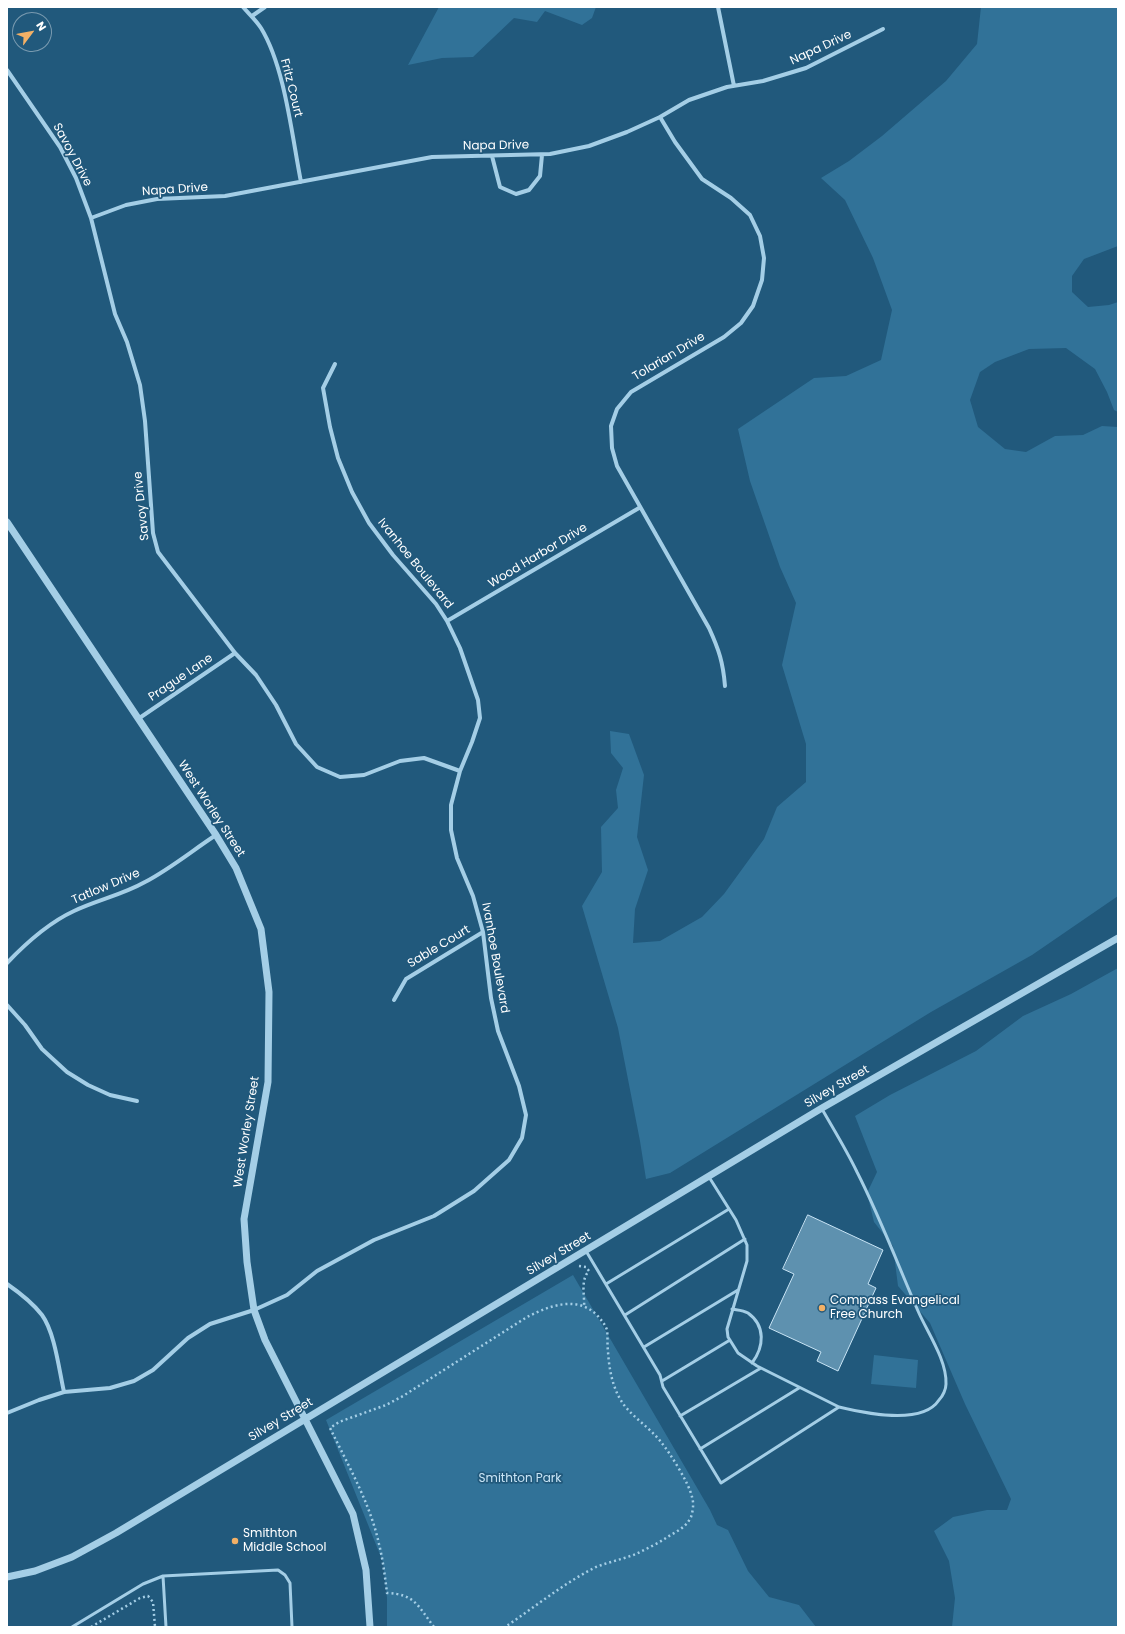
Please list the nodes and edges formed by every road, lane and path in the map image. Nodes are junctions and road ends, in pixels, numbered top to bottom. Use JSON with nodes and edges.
{"nodes":[{"id":1,"x":243,"y":7,"type":"edge"},
{"id":2,"x":265,"y":7,"type":"edge"},
{"id":3,"x":718,"y":7,"type":"edge"},
{"id":4,"x":252,"y":16,"type":"junction"},
{"id":5,"x":883,"y":29,"type":"dead end"},
{"id":6,"x":7,"y":70,"type":"edge"},
{"id":7,"x":734,"y":86,"type":"junction"},
{"id":8,"x":660,"y":116,"type":"junction"},
{"id":9,"x":542,"y":155,"type":"junction"},
{"id":10,"x":492,"y":156,"type":"junction"},
{"id":11,"x":301,"y":182,"type":"junction"},
{"id":12,"x":91,"y":218,"type":"junction"},
{"id":13,"x":335,"y":364,"type":"dead end"},
{"id":14,"x":639,"y":508,"type":"junction"},
{"id":15,"x":8,"y":526,"type":"edge"},
{"id":16,"x":447,"y":621,"type":"junction"},
{"id":17,"x":235,"y":653,"type":"junction"},
{"id":18,"x":725,"y":686,"type":"dead end"},
{"id":19,"x":138,"y":719,"type":"junction"},
{"id":20,"x":460,"y":770,"type":"junction"},
{"id":21,"x":216,"y":835,"type":"junction"},
{"id":22,"x":483,"y":932,"type":"junction"},
{"id":23,"x":1118,"y":938,"type":"edge"},
{"id":24,"x":7,"y":963,"type":"edge"},
{"id":25,"x":394,"y":1000,"type":"dead end"},
{"id":26,"x":7,"y":1005,"type":"edge"},
{"id":27,"x":137,"y":1101,"type":"dead end"},
{"id":28,"x":822,"y":1108,"type":"junction"},
{"id":29,"x":709,"y":1177,"type":"junction"},
{"id":30,"x":729,"y":1209,"type":"junction"},
{"id":31,"x":745,"y":1239,"type":"junction"},
{"id":32,"x":565,"y":1245,"type":"dead end"},
{"id":33,"x":586,"y":1251,"type":"junction"},
{"id":34,"x":573,"y":1258,"type":"junction"},
{"id":35,"x":7,"y":1284,"type":"edge"},
{"id":36,"x":606,"y":1284,"type":"junction"},
{"id":37,"x":738,"y":1290,"type":"junction"},
{"id":38,"x":584,"y":1307,"type":"junction"},
{"id":39,"x":732,"y":1309,"type":"junction"},
{"id":40,"x":254,"y":1310,"type":"junction"},
{"id":41,"x":625,"y":1315,"type":"junction"},
{"id":42,"x":730,"y":1340,"type":"junction"},
{"id":43,"x":644,"y":1347,"type":"junction"},
{"id":44,"x":752,"y":1363,"type":"junction"},
{"id":45,"x":761,"y":1368,"type":"junction"},
{"id":46,"x":662,"y":1381,"type":"junction"},
{"id":47,"x":799,"y":1388,"type":"junction"},
{"id":48,"x":64,"y":1392,"type":"junction"},
{"id":49,"x":839,"y":1407,"type":"junction"},
{"id":50,"x":7,"y":1413,"type":"edge"},
{"id":51,"x":680,"y":1416,"type":"junction"},
{"id":52,"x":304,"y":1419,"type":"junction"},
{"id":53,"x":700,"y":1449,"type":"junction"},
{"id":54,"x":163,"y":1576,"type":"junction"},
{"id":55,"x":7,"y":1578,"type":"edge"},
{"id":56,"x":72,"y":1627,"type":"edge"},
{"id":57,"x":91,"y":1627,"type":"edge"},
{"id":58,"x":155,"y":1627,"type":"edge"},
{"id":59,"x":166,"y":1627,"type":"edge"},
{"id":60,"x":292,"y":1627,"type":"edge"},
{"id":61,"x":370,"y":1627,"type":"edge"},
{"id":62,"x":434,"y":1627,"type":"edge"},
{"id":63,"x":505,"y":1627,"type":"edge"}],
"edges":[{"from":1,"to":4,"type":"street","name":"Fritz Court"},
{"from":2,"to":4,"type":"street"},
{"from":3,"to":7,"type":"street"},
{"from":4,"to":11,"type":"street","name":"Fritz Court"},
{"from":5,"to":7,"type":"street","name":"Napa Drive"},
{"from":6,"to":12,"type":"street","name":"Savoy Drive"},
{"from":7,"to":8,"type":"street","name":"Napa Drive"},
{"from":8,"to":9,"type":"street","name":"Napa Drive"},
{"from":8,"to":14,"type":"street","name":"Tolarian Drive"},
{"from":9,"to":10,"type":"street","name":"Napa Drive"},
{"from":9,"to":10,"type":"street"},
{"from":10,"to":11,"type":"street","name":"Napa Drive"},
{"from":11,"to":12,"type":"street","name":"Napa Drive"},
{"from":12,"to":17,"type":"street","name":"Savoy Drive"},
{"from":13,"to":16,"type":"street","name":"Ivanhoe Boulevard"},
{"from":14,"to":16,"type":"street","name":"Wood Harbor Drive"},
{"from":14,"to":18,"type":"street","name":"Tolarian Drive"},
{"from":15,"to":19,"type":"street","name":"West Worley Street"},
{"from":16,"to":20,"type":"street","name":"Ivanhoe Boulevard"},
{"from":17,"to":19,"type":"street","name":"Prague Lane"},
{"from":17,"to":20,"type":"street","name":"Savoy Drive"},
{"from":19,"to":21,"type":"street","name":"West Worley Street"},
{"from":20,"to":22,"type":"street","name":"Ivanhoe Boulevard"},
{"from":21,"to":24,"type":"street","name":"Tatlow Drive"},
{"from":21,"to":40,"type":"street","name":"West Worley Street"},
{"from":22,"to":25,"type":"street","name":"Sable Court"},
{"from":22,"to":40,"type":"street","name":"Ivanhoe Boulevard"},
{"from":23,"to":28,"type":"street","name":"Silvey Street"},
{"from":26,"to":27,"type":"street"},
{"from":28,"to":29,"type":"street","name":"Silvey Street"},
{"from":28,"to":49,"type":"lane"},
{"from":29,"to":30,"type":"lane"},
{"from":29,"to":33,"type":"street","name":"Silvey Street"},
{"from":30,"to":31,"type":"lane"},
{"from":30,"to":36,"type":"lane"},
{"from":31,"to":37,"type":"lane"},
{"from":31,"to":41,"type":"lane"},
{"from":32,"to":34,"type":"path"},
{"from":33,"to":34,"type":"street","name":"Silvey Street"},
{"from":33,"to":36,"type":"lane"},
{"from":34,"to":38,"type":"path"},
{"from":34,"to":52,"type":"street","name":"Silvey Street"},
{"from":35,"to":48,"type":"street"},
{"from":36,"to":41,"type":"lane"},
{"from":37,"to":39,"type":"lane"},
{"from":37,"to":43,"type":"lane"},
{"from":38,"to":62,"type":"path"},
{"from":38,"to":63,"type":"path"},
{"from":39,"to":42,"type":"lane"},
{"from":39,"to":44,"type":"lane"},
{"from":40,"to":48,"type":"street","name":"Ivanhoe Boulevard"},
{"from":40,"to":52,"type":"street","name":"West Worley Street"},
{"from":41,"to":43,"type":"lane"},
{"from":42,"to":44,"type":"lane"},
{"from":42,"to":46,"type":"lane"},
{"from":43,"to":46,"type":"lane"},
{"from":44,"to":45,"type":"lane"},
{"from":45,"to":47,"type":"lane"},
{"from":45,"to":51,"type":"lane"},
{"from":46,"to":51,"type":"lane"},
{"from":47,"to":49,"type":"lane"},
{"from":47,"to":53,"type":"lane"},
{"from":48,"to":50,"type":"street","name":"Ivanhoe Boulevard"},
{"from":49,"to":53,"type":"lane"},
{"from":51,"to":53,"type":"lane"},
{"from":52,"to":55,"type":"street","name":"Silvey Street"},
{"from":52,"to":61,"type":"street","name":"West Worley Street"},
{"from":54,"to":56,"type":"lane"},
{"from":54,"to":59,"type":"lane"},
{"from":54,"to":60,"type":"lane"},
{"from":57,"to":58,"type":"path"}]}
